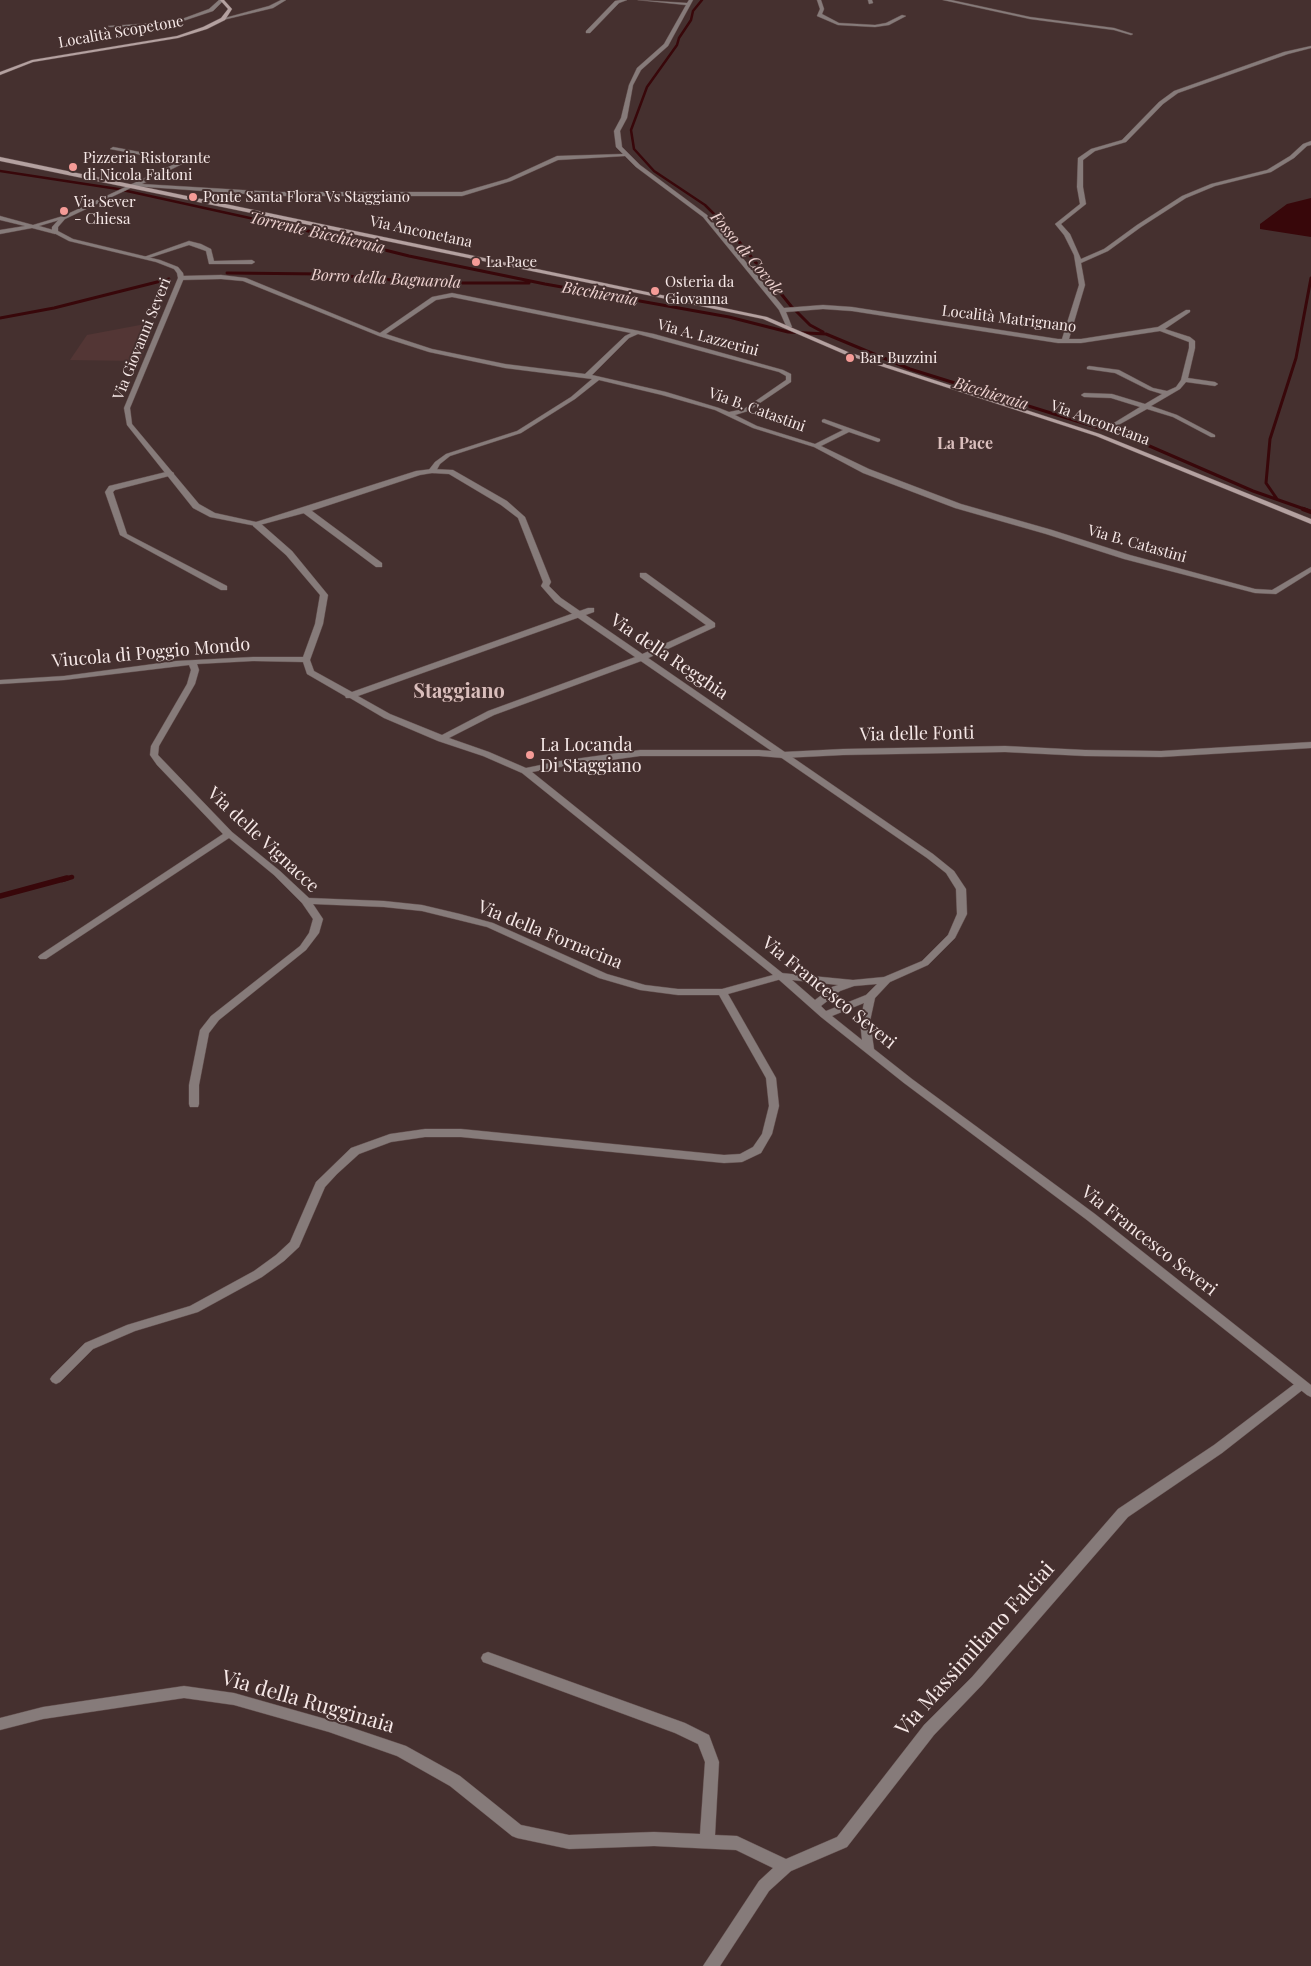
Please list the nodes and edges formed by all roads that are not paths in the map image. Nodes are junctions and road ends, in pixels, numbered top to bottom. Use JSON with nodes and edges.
{"nodes":[{"id":1,"x":222,"y":0,"type":"edge"},
{"id":2,"x":284,"y":0,"type":"edge"},
{"id":3,"x":624,"y":0,"type":"edge"},
{"id":4,"x":640,"y":0,"type":"edge"},
{"id":5,"x":819,"y":0,"type":"edge"},
{"id":6,"x":945,"y":0,"type":"edge"},
{"id":7,"x":690,"y":2,"type":"edge"},
{"id":8,"x":904,"y":16,"type":"dead end"},
{"id":9,"x":223,"y":19,"type":"junction"},
{"id":10,"x":110,"y":26,"type":"dead end"},
{"id":11,"x":588,"y":32,"type":"dead end"},
{"id":12,"x":1131,"y":34,"type":"dead end"},
{"id":13,"x":1311,"y":47,"type":"edge"},
{"id":14,"x":0,"y":74,"type":"edge"},
{"id":15,"x":1311,"y":142,"type":"edge"},
{"id":16,"x":113,"y":148,"type":"dead end"},
{"id":17,"x":625,"y":155,"type":"junction"},
{"id":18,"x":0,"y":159,"type":"edge"},
{"id":19,"x":131,"y":187,"type":"junction"},
{"id":20,"x":0,"y":218,"type":"edge"},
{"id":21,"x":63,"y":218,"type":"junction"},
{"id":22,"x":34,"y":226,"type":"junction"},
{"id":23,"x":0,"y":232,"type":"edge"},
{"id":24,"x":55,"y":232,"type":"junction"},
{"id":25,"x":147,"y":257,"type":"junction"},
{"id":26,"x":252,"y":262,"type":"dead end"},
{"id":27,"x":1079,"y":262,"type":"junction"},
{"id":28,"x":181,"y":278,"type":"junction"},
{"id":29,"x":786,"y":310,"type":"junction"},
{"id":30,"x":1188,"y":311,"type":"dead end"},
{"id":31,"x":789,"y":327,"type":"junction"},
{"id":32,"x":1160,"y":330,"type":"junction"},
{"id":33,"x":636,"y":333,"type":"junction"},
{"id":34,"x":381,"y":335,"type":"junction"},
{"id":35,"x":1065,"y":342,"type":"junction"},
{"id":36,"x":1089,"y":368,"type":"dead end"},
{"id":37,"x":587,"y":376,"type":"junction"},
{"id":38,"x":598,"y":378,"type":"junction"},
{"id":39,"x":1184,"y":380,"type":"junction"},
{"id":40,"x":1215,"y":384,"type":"dead end"},
{"id":41,"x":1169,"y":394,"type":"junction"},
{"id":42,"x":1084,"y":395,"type":"dead end"},
{"id":43,"x":1146,"y":407,"type":"junction"},
{"id":44,"x":731,"y":414,"type":"junction"},
{"id":45,"x":824,"y":422,"type":"dead end"},
{"id":46,"x":1111,"y":427,"type":"dead end"},
{"id":47,"x":848,"y":430,"type":"junction"},
{"id":48,"x":1213,"y":436,"type":"dead end"},
{"id":49,"x":878,"y":440,"type":"dead end"},
{"id":50,"x":816,"y":446,"type":"junction"},
{"id":51,"x":432,"y":471,"type":"junction"},
{"id":52,"x":170,"y":473,"type":"junction"},
{"id":53,"x":305,"y":510,"type":"junction"},
{"id":54,"x":1311,"y":522,"type":"edge"},
{"id":55,"x":256,"y":524,"type":"junction"},
{"id":56,"x":379,"y":565,"type":"dead end"},
{"id":57,"x":1311,"y":569,"type":"edge"},
{"id":58,"x":643,"y":575,"type":"dead end"},
{"id":59,"x":224,"y":588,"type":"dead end"},
{"id":60,"x":592,"y":610,"type":"dead end"},
{"id":61,"x":577,"y":615,"type":"junction"},
{"id":62,"x":641,"y":658,"type":"junction"},
{"id":63,"x":306,"y":660,"type":"junction"},
{"id":64,"x":192,"y":663,"type":"junction"},
{"id":65,"x":0,"y":682,"type":"edge"},
{"id":66,"x":349,"y":696,"type":"junction"},
{"id":67,"x":441,"y":739,"type":"junction"},
{"id":68,"x":1311,"y":745,"type":"edge"},
{"id":69,"x":783,"y":755,"type":"junction"},
{"id":70,"x":525,"y":771,"type":"junction"},
{"id":71,"x":229,"y":834,"type":"junction"},
{"id":72,"x":306,"y":901,"type":"junction"},
{"id":73,"x":43,"y":957,"type":"dead end"},
{"id":74,"x":781,"y":976,"type":"junction"},
{"id":75,"x":886,"y":980,"type":"junction"},
{"id":76,"x":853,"y":983,"type":"junction"},
{"id":77,"x":722,"y":992,"type":"junction"},
{"id":78,"x":870,"y":997,"type":"junction"},
{"id":79,"x":815,"y":1005,"type":"junction"},
{"id":80,"x":825,"y":1015,"type":"junction"},
{"id":81,"x":869,"y":1049,"type":"junction"},
{"id":82,"x":194,"y":1104,"type":"dead end"},
{"id":83,"x":56,"y":1379,"type":"dead end"},
{"id":84,"x":1308,"y":1387,"type":"edge"},
{"id":85,"x":488,"y":1658,"type":"dead end"},
{"id":86,"x":0,"y":1724,"type":"edge"},
{"id":87,"x":708,"y":1842,"type":"junction"},
{"id":88,"x":786,"y":1866,"type":"junction"},
{"id":89,"x":711,"y":1966,"type":"edge"}],
"edges":[{"from":1,"to":9,"type":"main road"},
{"from":1,"to":10,"type":"street"},
{"from":2,"to":9,"type":"street"},
{"from":3,"to":11,"type":"street"},
{"from":4,"to":7,"type":"street"},
{"from":5,"to":8,"type":"street"},
{"from":6,"to":12,"type":"street"},
{"from":7,"to":17,"type":"street"},
{"from":9,"to":14,"type":"main road","name":"Località Scopetone"},
{"from":13,"to":27,"type":"street"},
{"from":15,"to":27,"type":"street"},
{"from":16,"to":19,"type":"street"},
{"from":17,"to":19,"type":"street"},
{"from":17,"to":29,"type":"street"},
{"from":18,"to":19,"type":"main road","name":"Via Anconetana"},
{"from":19,"to":21,"type":"street"},
{"from":19,"to":31,"type":"main road","name":"Via Anconetana"},
{"from":20,"to":22,"type":"street","name":"Via Giovanni Severi"},
{"from":21,"to":22,"type":"street"},
{"from":21,"to":24,"type":"street"},
{"from":22,"to":23,"type":"street"},
{"from":22,"to":24,"type":"street","name":"Via Giovanni Severi"},
{"from":24,"to":25,"type":"street","name":"Via Giovanni Severi"},
{"from":25,"to":26,"type":"street"},
{"from":25,"to":28,"type":"street","name":"Via Giovanni Severi"},
{"from":27,"to":35,"type":"street"},
{"from":28,"to":34,"type":"street","name":"Via B. Catastini"},
{"from":28,"to":52,"type":"street","name":"Via Giovanni Severi"},
{"from":29,"to":31,"type":"street"},
{"from":29,"to":35,"type":"street","name":"Località Matrignano"},
{"from":30,"to":32,"type":"street"},
{"from":31,"to":54,"type":"main road","name":"Via Anconetana"},
{"from":32,"to":35,"type":"street","name":"Località Matrignano"},
{"from":32,"to":39,"type":"street","name":"Località Matrignano"},
{"from":33,"to":34,"type":"street","name":"Via A. Lazzerini"},
{"from":33,"to":37,"type":"street"},
{"from":33,"to":44,"type":"street","name":"Via A. Lazzerini"},
{"from":34,"to":37,"type":"street","name":"Via B. Catastini"},
{"from":36,"to":41,"type":"street"},
{"from":37,"to":38,"type":"street","name":"Via B. Catastini"},
{"from":38,"to":44,"type":"street","name":"Via B. Catastini"},
{"from":38,"to":51,"type":"street"},
{"from":39,"to":40,"type":"street"},
{"from":39,"to":41,"type":"street"},
{"from":41,"to":43,"type":"street"},
{"from":42,"to":43,"type":"street"},
{"from":43,"to":46,"type":"street"},
{"from":43,"to":48,"type":"street"},
{"from":44,"to":50,"type":"street","name":"Via B. Catastini"},
{"from":45,"to":47,"type":"street"},
{"from":47,"to":49,"type":"street"},
{"from":47,"to":50,"type":"street"},
{"from":50,"to":57,"type":"street","name":"Via B. Catastini"},
{"from":51,"to":53,"type":"street","name":"Via della Regghia"},
{"from":51,"to":61,"type":"street","name":"Via della Regghia"},
{"from":52,"to":55,"type":"street","name":"Via Giovanni Severi"},
{"from":52,"to":59,"type":"street"},
{"from":53,"to":55,"type":"street","name":"Via della Regghia"},
{"from":53,"to":56,"type":"street"},
{"from":55,"to":63,"type":"street"},
{"from":58,"to":62,"type":"street"},
{"from":60,"to":61,"type":"street"},
{"from":61,"to":62,"type":"street","name":"Via della Regghia"},
{"from":61,"to":66,"type":"street"},
{"from":62,"to":67,"type":"street"},
{"from":62,"to":69,"type":"street","name":"Via della Regghia"},
{"from":63,"to":64,"type":"street","name":"Viucola di Poggio Mondo"},
{"from":63,"to":66,"type":"street","name":"Via Francesco Severi"},
{"from":64,"to":65,"type":"street","name":"Viucola di Poggio Mondo"},
{"from":64,"to":71,"type":"street","name":"Via delle Vignacce"},
{"from":66,"to":67,"type":"street","name":"Via Francesco Severi"},
{"from":67,"to":70,"type":"street","name":"Via Francesco Severi"},
{"from":68,"to":69,"type":"street","name":"Via delle Fonti"},
{"from":69,"to":70,"type":"street","name":"Via delle Fonti"},
{"from":69,"to":75,"type":"street","name":"Via della Regghia"},
{"from":70,"to":74,"type":"street","name":"Via Francesco Severi"},
{"from":71,"to":72,"type":"street","name":"Via delle Vignacce"},
{"from":71,"to":73,"type":"street"},
{"from":72,"to":77,"type":"street","name":"Via della Fornacina"},
{"from":72,"to":82,"type":"street","name":"Via delle Vignacce"},
{"from":74,"to":76,"type":"street","name":"Via della Regghia"},
{"from":74,"to":77,"type":"street","name":"Via della Fornacina"},
{"from":74,"to":79,"type":"street","name":"Via Francesco Severi"},
{"from":75,"to":76,"type":"street","name":"Via della Regghia"},
{"from":75,"to":78,"type":"street","name":"Via della Regghia"},
{"from":76,"to":79,"type":"street","name":"Via della Regghia"},
{"from":77,"to":83,"type":"street"},
{"from":78,"to":80,"type":"street","name":"Via della Regghia"},
{"from":78,"to":81,"type":"street","name":"Via della Regghia"},
{"from":79,"to":80,"type":"street","name":"Via Francesco Severi"},
{"from":80,"to":81,"type":"street","name":"Via Francesco Severi"},
{"from":81,"to":84,"type":"street","name":"Via Francesco Severi"},
{"from":84,"to":88,"type":"street","name":"Via Massimiliano Falciai"},
{"from":85,"to":87,"type":"street"},
{"from":86,"to":87,"type":"street","name":"Via della Rugginaia"},
{"from":87,"to":88,"type":"street","name":"Via della Rugginaia"},
{"from":88,"to":89,"type":"street","name":"Via Massimiliano Falciai"}]}
